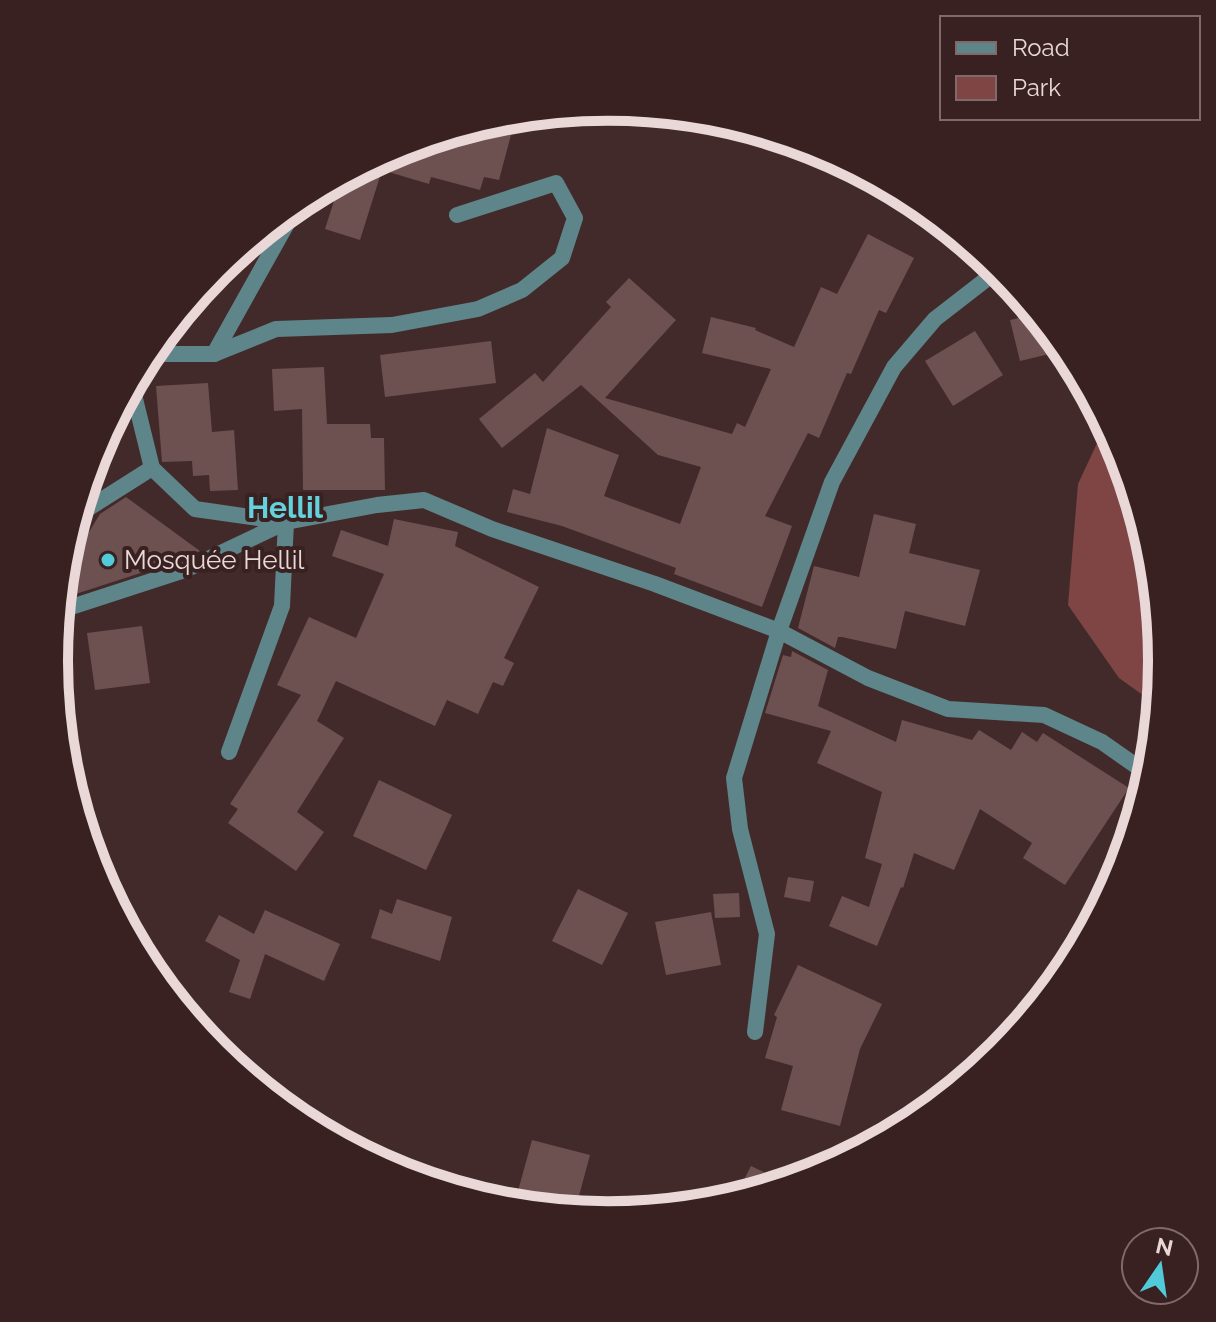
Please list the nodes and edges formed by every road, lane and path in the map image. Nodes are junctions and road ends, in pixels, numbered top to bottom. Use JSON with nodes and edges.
{"nodes":[{"id":1,"x":457,"y":215,"type":"dead end"},
{"id":2,"x":283,"y":230,"type":"edge"},
{"id":3,"x":984,"y":281,"type":"dead end"},
{"id":4,"x":164,"y":354,"type":"edge"},
{"id":5,"x":214,"y":354,"type":"junction"},
{"id":6,"x":135,"y":400,"type":"edge"},
{"id":7,"x":152,"y":468,"type":"junction"},
{"id":8,"x":91,"y":507,"type":"edge"},
{"id":9,"x":286,"y":522,"type":"junction"},
{"id":10,"x":71,"y":607,"type":"edge"},
{"id":11,"x":779,"y":631,"type":"junction"},
{"id":12,"x":229,"y":752,"type":"dead end"},
{"id":13,"x":1138,"y":767,"type":"edge"},
{"id":14,"x":755,"y":1032,"type":"dead end"}],
"edges":[{"from":1,"to":5,"type":"street"},
{"from":2,"to":5,"type":"street"},
{"from":3,"to":11,"type":"street"},
{"from":4,"to":5,"type":"street"},
{"from":6,"to":7,"type":"street"},
{"from":7,"to":8,"type":"street"},
{"from":7,"to":9,"type":"street"},
{"from":9,"to":10,"type":"street"},
{"from":9,"to":11,"type":"street"},
{"from":9,"to":12,"type":"street"},
{"from":11,"to":13,"type":"street"},
{"from":11,"to":14,"type":"street"}]}
